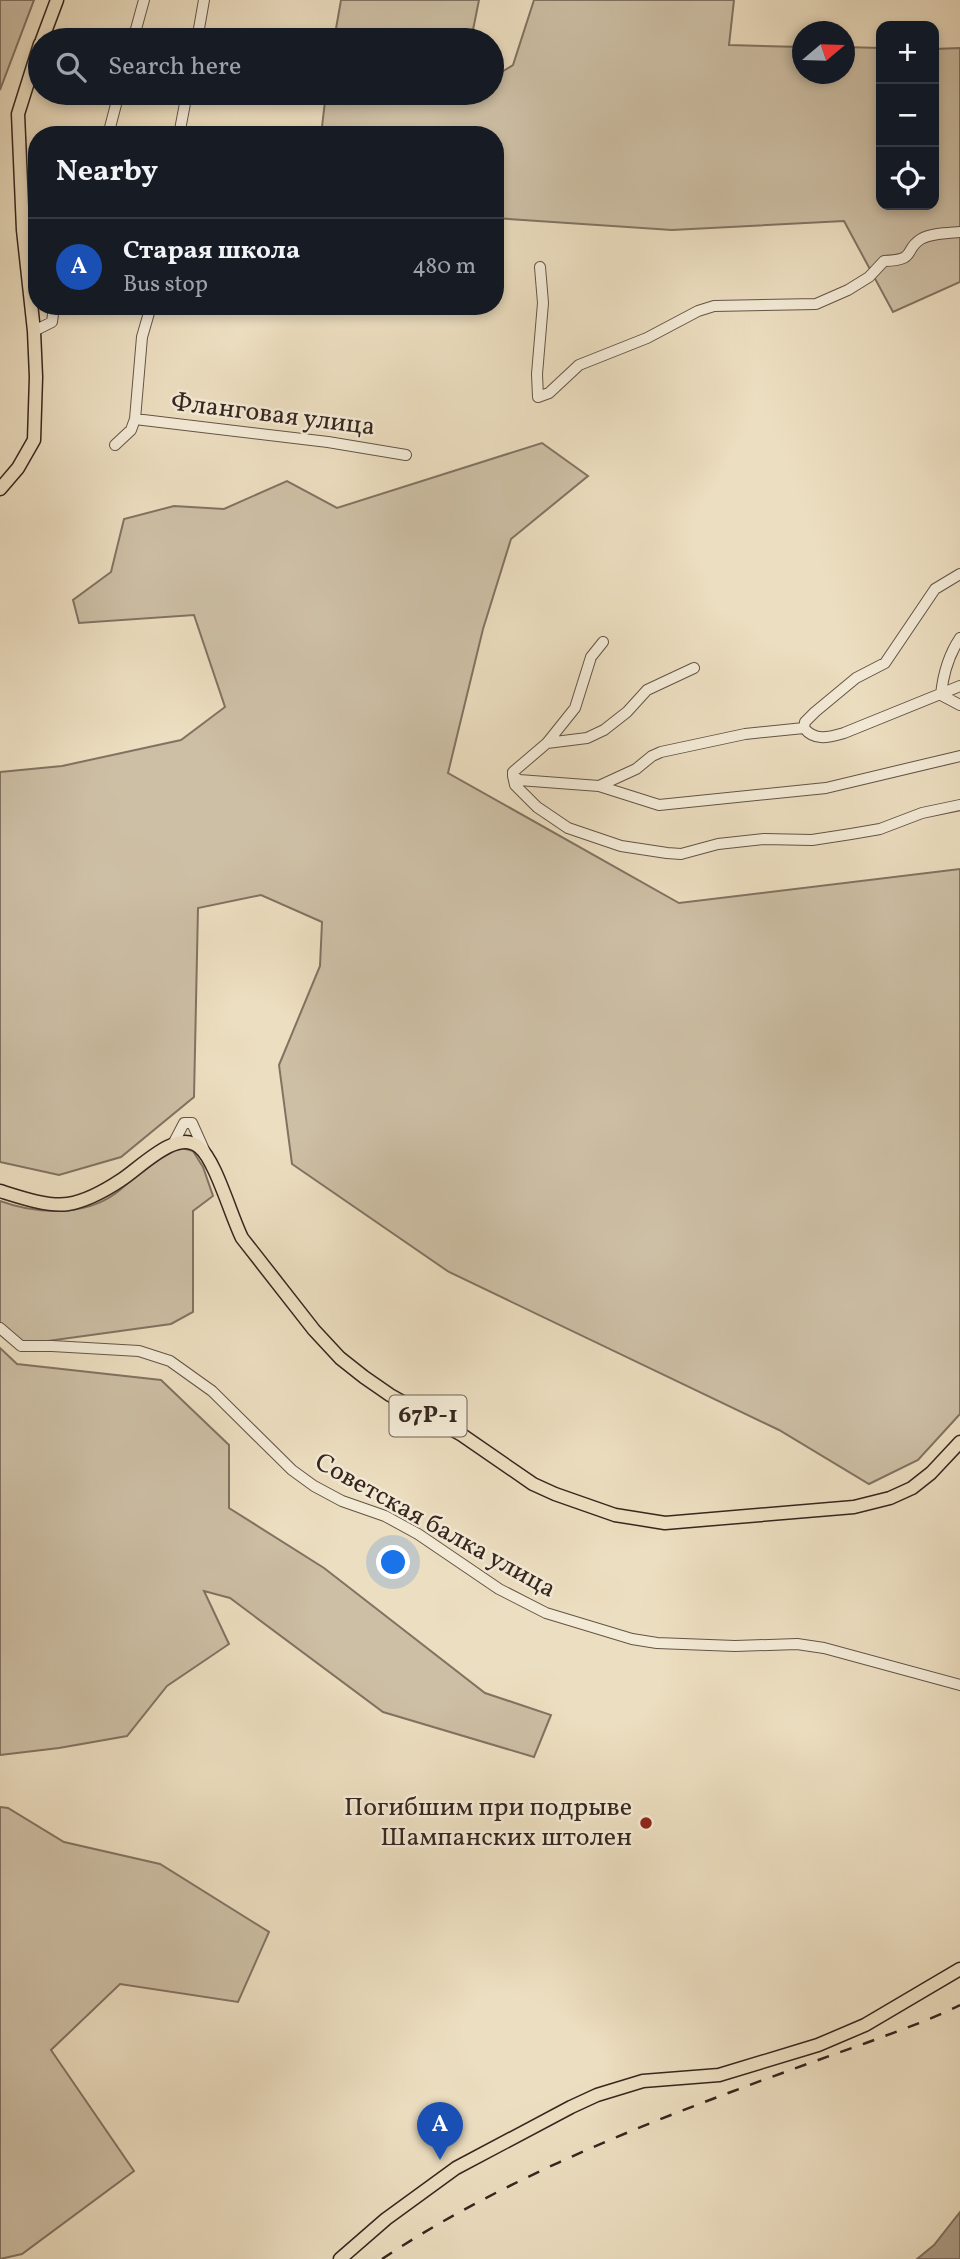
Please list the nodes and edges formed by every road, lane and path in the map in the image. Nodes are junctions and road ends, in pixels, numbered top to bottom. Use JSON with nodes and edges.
{"nodes":[{"id":1,"x":57,"y":0,"type":"edge"},
{"id":2,"x":144,"y":0,"type":"edge"},
{"id":3,"x":204,"y":0,"type":"edge"},
{"id":4,"x":46,"y":28,"type":"edge"},
{"id":5,"x":136,"y":28,"type":"edge"},
{"id":6,"x":199,"y":28,"type":"edge"},
{"id":7,"x":28,"y":83,"type":"edge"},
{"id":8,"x":116,"y":105,"type":"edge"},
{"id":9,"x":185,"y":105,"type":"edge"},
{"id":10,"x":110,"y":126,"type":"edge"},
{"id":11,"x":181,"y":126,"type":"edge"},
{"id":12,"x":960,"y":232,"type":"edge"},
{"id":13,"x":540,"y":267,"type":"dead end"},
{"id":14,"x":28,"y":276,"type":"edge"},
{"id":15,"x":32,"y":315,"type":"edge"},
{"id":16,"x":53,"y":315,"type":"edge"},
{"id":17,"x":148,"y":315,"type":"edge"},
{"id":18,"x":34,"y":331,"type":"junction"},
{"id":19,"x":135,"y":419,"type":"junction"},
{"id":20,"x":115,"y":445,"type":"dead end"},
{"id":21,"x":406,"y":455,"type":"dead end"},
{"id":22,"x":0,"y":489,"type":"edge"},
{"id":23,"x":960,"y":574,"type":"edge"},
{"id":24,"x":960,"y":638,"type":"edge"},
{"id":25,"x":603,"y":642,"type":"dead end"},
{"id":26,"x":694,"y":668,"type":"dead end"},
{"id":27,"x":960,"y":686,"type":"edge"},
{"id":28,"x":941,"y":695,"type":"junction"},
{"id":29,"x":960,"y":705,"type":"edge"},
{"id":30,"x":804,"y":728,"type":"junction"},
{"id":31,"x":547,"y":743,"type":"junction"},
{"id":32,"x":960,"y":756,"type":"edge"},
{"id":33,"x":516,"y":778,"type":"junction"},
{"id":34,"x":599,"y":786,"type":"junction"},
{"id":35,"x":960,"y":805,"type":"edge"},
{"id":36,"x":173,"y":1144,"type":"junction"},
{"id":37,"x":205,"y":1153,"type":"junction"},
{"id":38,"x":0,"y":1191,"type":"edge"},
{"id":39,"x":0,"y":1328,"type":"edge"},
{"id":40,"x":960,"y":1442,"type":"edge"},
{"id":41,"x":960,"y":1685,"type":"edge"},
{"id":42,"x":960,"y":1969,"type":"edge"},
{"id":43,"x":340,"y":2259,"type":"edge"}],
"edges":[{"from":1,"to":4,"type":"main road"},
{"from":2,"to":5,"type":"street"},
{"from":3,"to":6,"type":"street"},
{"from":7,"to":14,"type":"main road"},
{"from":8,"to":10,"type":"street"},
{"from":9,"to":11,"type":"street"},
{"from":12,"to":13,"type":"street"},
{"from":15,"to":18,"type":"main road"},
{"from":16,"to":18,"type":"street"},
{"from":17,"to":19,"type":"street"},
{"from":18,"to":22,"type":"main road"},
{"from":19,"to":20,"type":"street"},
{"from":19,"to":21,"type":"street","name":"Фланговая улица"},
{"from":23,"to":30,"type":"street"},
{"from":24,"to":28,"type":"street"},
{"from":25,"to":31,"type":"street"},
{"from":26,"to":31,"type":"street"},
{"from":27,"to":28,"type":"street"},
{"from":28,"to":29,"type":"street"},
{"from":28,"to":30,"type":"street"},
{"from":30,"to":34,"type":"street"},
{"from":31,"to":33,"type":"street"},
{"from":32,"to":34,"type":"street"},
{"from":33,"to":34,"type":"street"},
{"from":33,"to":35,"type":"street"},
{"from":36,"to":37,"type":"main road"},
{"from":36,"to":37,"type":"street"},
{"from":36,"to":38,"type":"main road"},
{"from":37,"to":40,"type":"main road","number":"67Р-1"},
{"from":39,"to":41,"type":"street","name":"Советская балка улица"},
{"from":42,"to":43,"type":"main road"}]}
